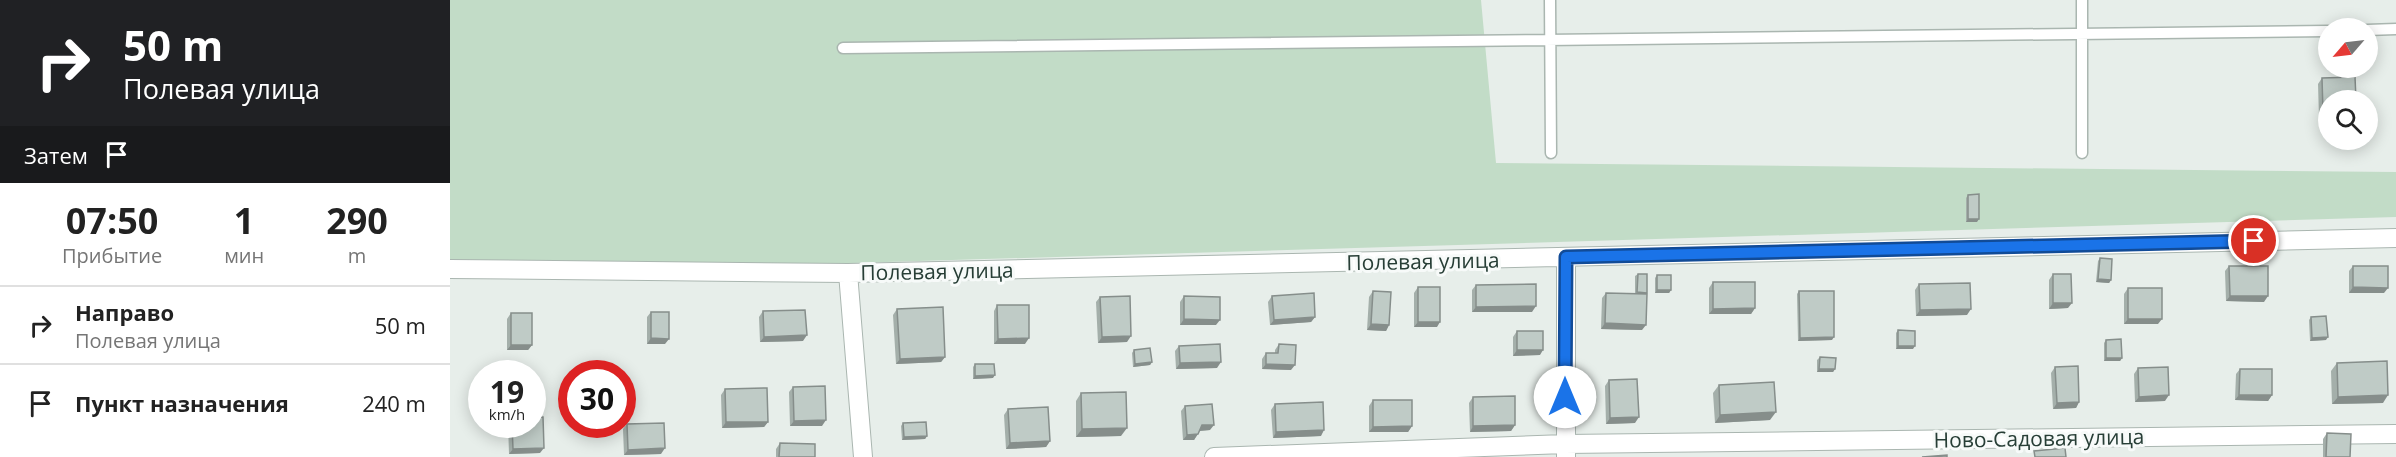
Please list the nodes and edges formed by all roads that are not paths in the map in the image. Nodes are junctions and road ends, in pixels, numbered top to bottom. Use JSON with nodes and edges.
{"nodes":[{"id":1,"x":1550,"y":0,"type":"edge"},
{"id":2,"x":2082,"y":0,"type":"edge"},
{"id":3,"x":2396,"y":29,"type":"edge"},
{"id":4,"x":2378,"y":30,"type":"edge"},
{"id":5,"x":2318,"y":31,"type":"edge"},
{"id":6,"x":2082,"y":35,"type":"junction"},
{"id":7,"x":1551,"y":39,"type":"junction"},
{"id":8,"x":843,"y":48,"type":"dead end"},
{"id":9,"x":1551,"y":153,"type":"dead end"},
{"id":10,"x":2082,"y":153,"type":"dead end"},
{"id":11,"x":2396,"y":238,"type":"edge"},
{"id":12,"x":1566,"y":257,"type":"junction"},
{"id":13,"x":450,"y":269,"type":"edge"},
{"id":14,"x":848,"y":273,"type":"junction"},
{"id":15,"x":2396,"y":434,"type":"edge"},
{"id":16,"x":1566,"y":450,"type":"edge"},
{"id":17,"x":863,"y":457,"type":"edge"},
{"id":18,"x":1215,"y":457,"type":"edge"}],
"edges":[{"from":1,"to":7,"type":"lane"},
{"from":2,"to":6,"type":"lane"},
{"from":3,"to":4,"type":"lane"},
{"from":5,"to":6,"type":"lane"},
{"from":6,"to":7,"type":"lane"},
{"from":6,"to":10,"type":"lane"},
{"from":7,"to":8,"type":"lane"},
{"from":7,"to":9,"type":"lane"},
{"from":11,"to":12,"type":"street","name":"Полевая улица"},
{"from":12,"to":14,"type":"street","name":"Полевая улица"},
{"from":12,"to":16,"type":"street"},
{"from":13,"to":14,"type":"street","name":"Полевая улица"},
{"from":14,"to":17,"type":"street"},
{"from":15,"to":16,"type":"street","name":"Ново-Садовая улица"},
{"from":16,"to":18,"type":"street","name":"Ново-Садовая улица"}]}
